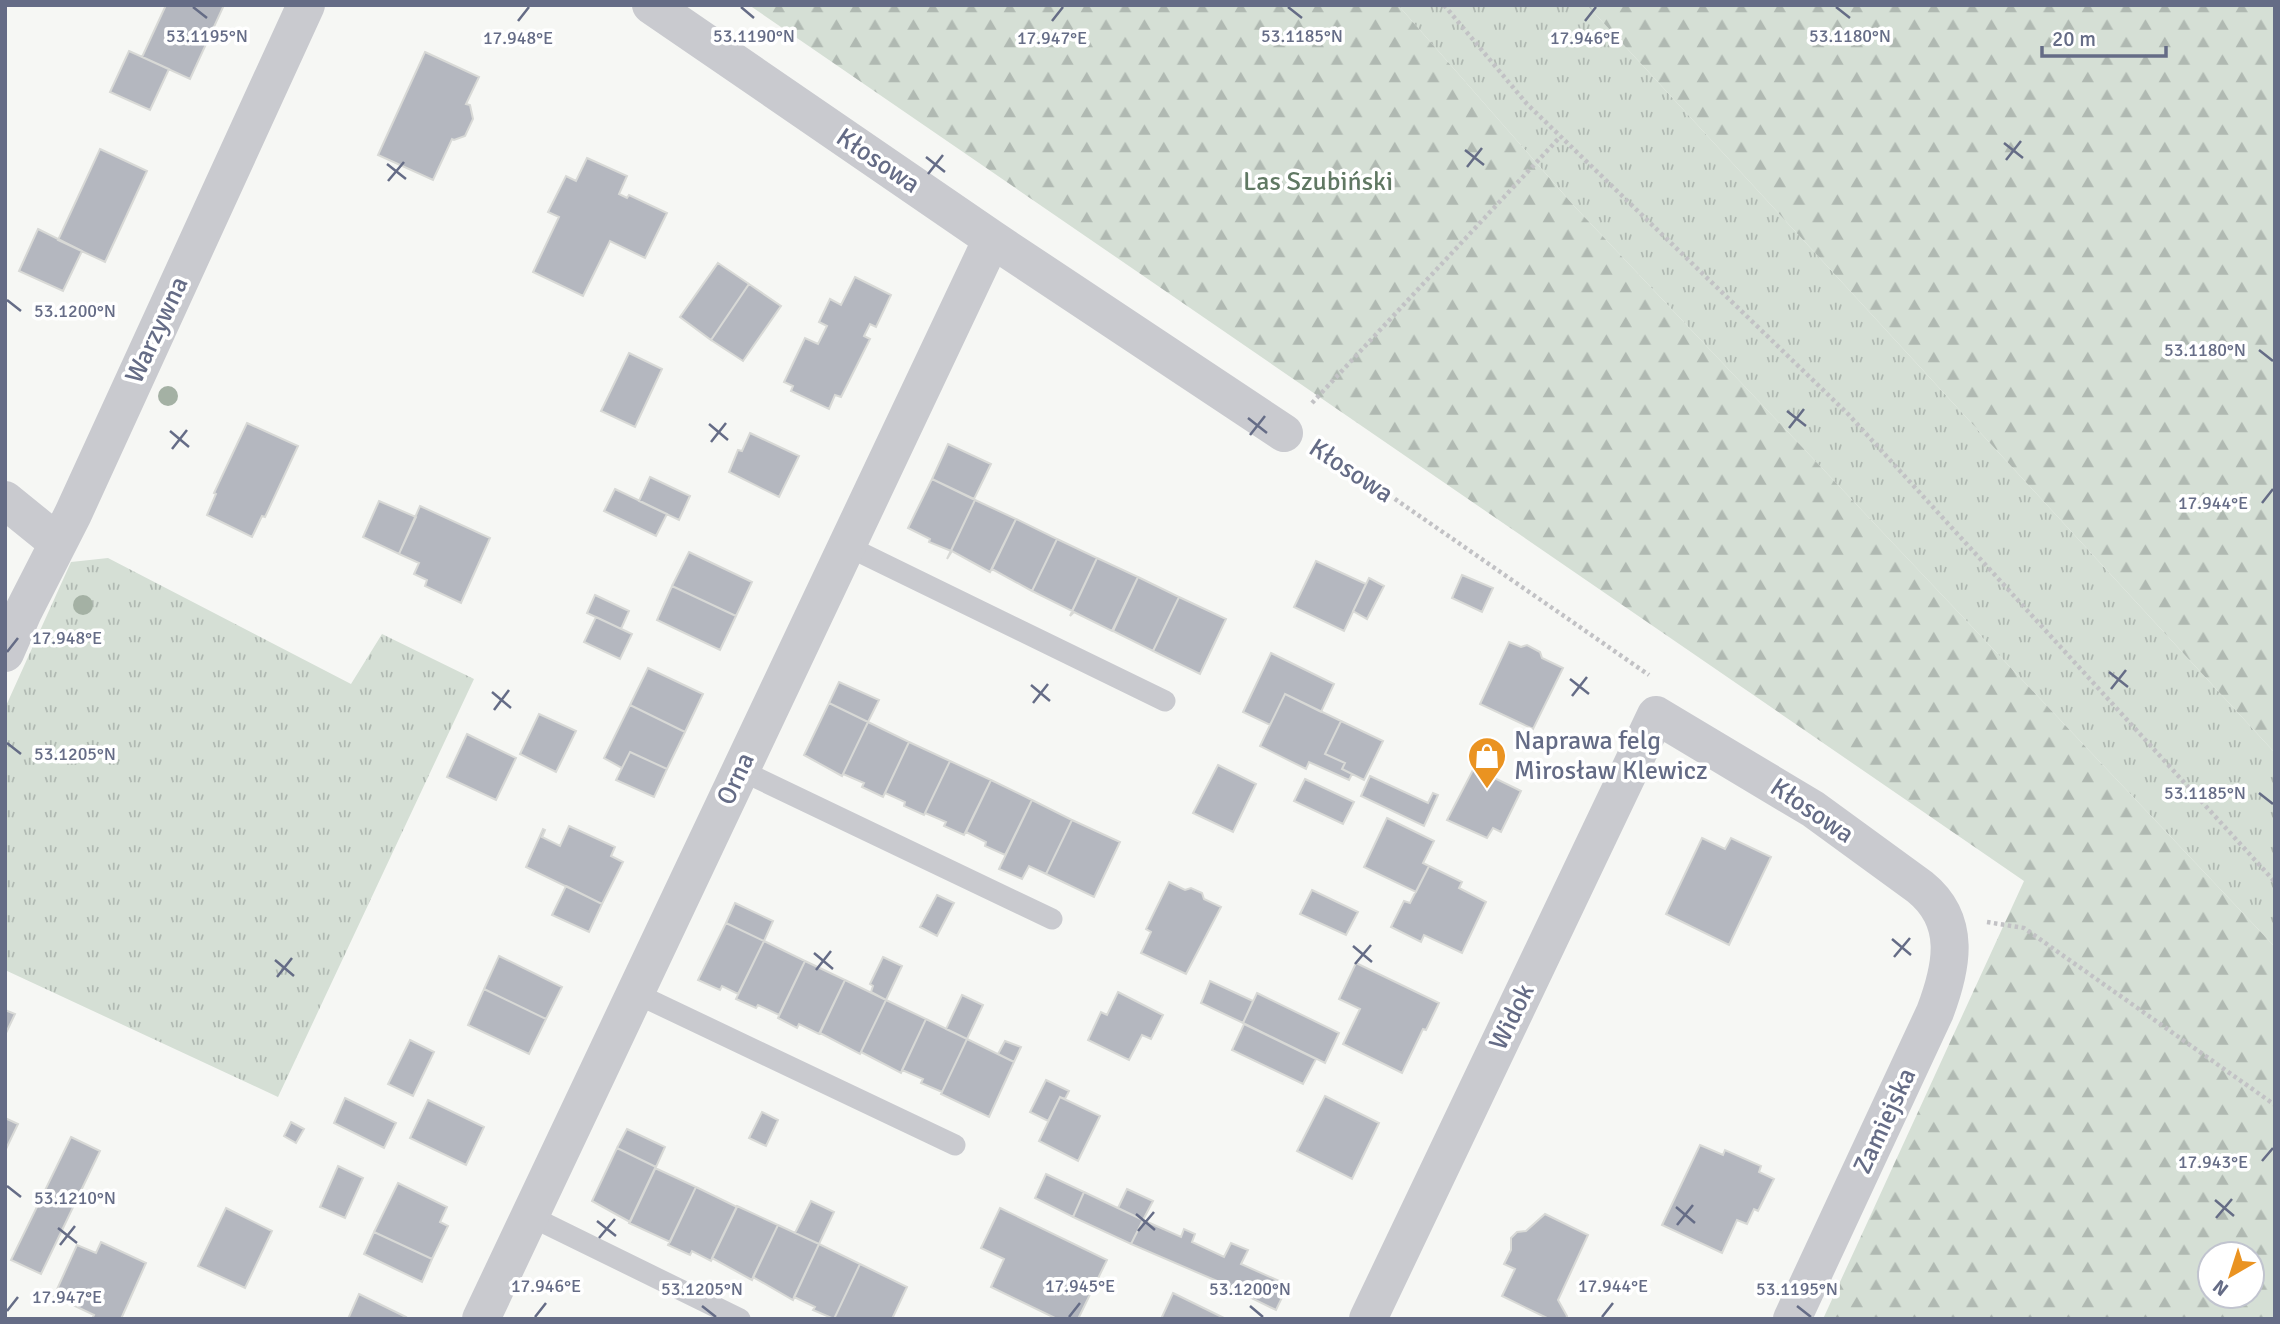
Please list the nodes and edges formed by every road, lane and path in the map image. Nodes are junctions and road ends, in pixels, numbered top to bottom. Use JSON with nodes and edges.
{"nodes":[{"id":1,"x":306,"y":5,"type":"edge"},
{"id":2,"x":651,"y":5,"type":"edge"},
{"id":3,"x":1444,"y":5,"type":"edge"},
{"id":4,"x":1560,"y":137,"type":"junction"},
{"id":5,"x":992,"y":239,"type":"junction"},
{"id":6,"x":1284,"y":433,"type":"junction"},
{"id":7,"x":5,"y":500,"type":"edge"},
{"id":8,"x":58,"y":543,"type":"junction"},
{"id":9,"x":847,"y":546,"type":"junction"},
{"id":10,"x":5,"y":653,"type":"edge"},
{"id":11,"x":1165,"y":701,"type":"dead end"},
{"id":12,"x":1656,"y":715,"type":"junction"},
{"id":13,"x":740,"y":770,"type":"junction"},
{"id":14,"x":2275,"y":882,"type":"edge"},
{"id":15,"x":1945,"y":916,"type":"junction"},
{"id":16,"x":1052,"y":919,"type":"dead end"},
{"id":17,"x":635,"y":993,"type":"junction"},
{"id":18,"x":2275,"y":1105,"type":"edge"},
{"id":19,"x":955,"y":1145,"type":"dead end"},
{"id":20,"x":530,"y":1216,"type":"junction"},
{"id":21,"x":481,"y":1319,"type":"edge"},
{"id":22,"x":740,"y":1319,"type":"edge"},
{"id":23,"x":1368,"y":1319,"type":"edge"},
{"id":24,"x":1792,"y":1319,"type":"edge"}],
"edges":[{"from":1,"to":8,"type":"street","name":"Warzywna"},
{"from":2,"to":5,"type":"street","name":"Kłosowa"},
{"from":3,"to":4,"type":"path"},
{"from":4,"to":6,"type":"path"},
{"from":4,"to":14,"type":"path"},
{"from":5,"to":6,"type":"street","name":"Kłosowa"},
{"from":5,"to":9,"type":"street","name":"Orna"},
{"from":6,"to":12,"type":"path","name":"Kłosowa"},
{"from":7,"to":8,"type":"street"},
{"from":8,"to":10,"type":"street","name":"Warzywna"},
{"from":9,"to":11,"type":"lane"},
{"from":9,"to":13,"type":"street","name":"Orna"},
{"from":12,"to":15,"type":"street","name":"Kłosowa"},
{"from":12,"to":23,"type":"street","name":"Widok"},
{"from":13,"to":16,"type":"lane"},
{"from":13,"to":17,"type":"street","name":"Orna"},
{"from":15,"to":18,"type":"path"},
{"from":15,"to":24,"type":"street","name":"Zamiejska"},
{"from":17,"to":19,"type":"lane"},
{"from":17,"to":20,"type":"street","name":"Orna"},
{"from":20,"to":21,"type":"street","name":"Orna"},
{"from":20,"to":22,"type":"lane"}]}
